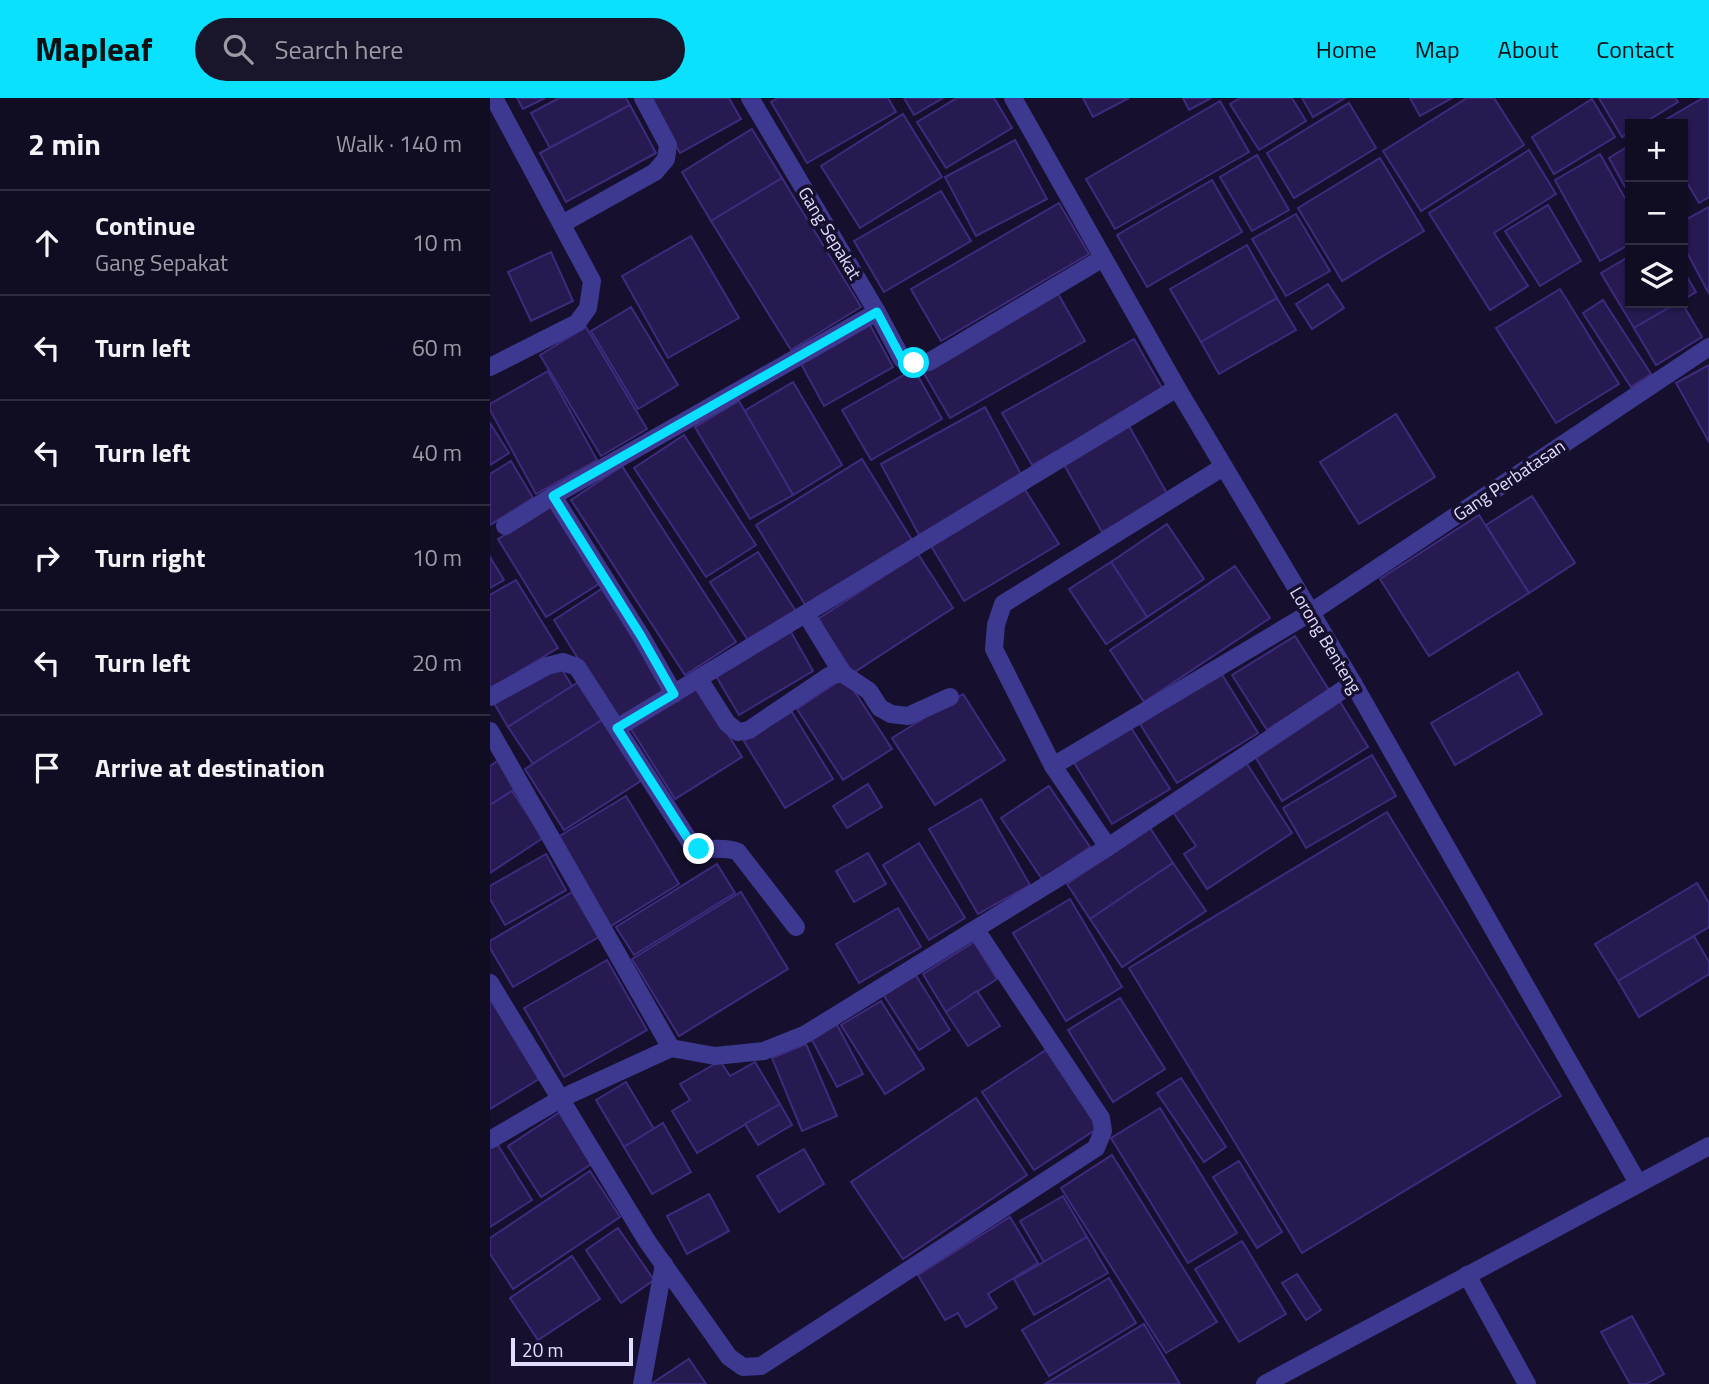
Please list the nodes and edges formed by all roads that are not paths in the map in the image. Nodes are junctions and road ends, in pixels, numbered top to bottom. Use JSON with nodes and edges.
{"nodes":[{"id":1,"x":494,"y":98,"type":"edge"},
{"id":2,"x":643,"y":98,"type":"edge"},
{"id":3,"x":750,"y":98,"type":"edge"},
{"id":4,"x":1013,"y":98,"type":"edge"},
{"id":5,"x":562,"y":223,"type":"junction"},
{"id":6,"x":1103,"y":258,"type":"junction"},
{"id":7,"x":877,"y":312,"type":"junction"},
{"id":8,"x":1709,"y":347,"type":"edge"},
{"id":9,"x":490,"y":367,"type":"edge"},
{"id":10,"x":1177,"y":388,"type":"junction"},
{"id":11,"x":1223,"y":467,"type":"junction"},
{"id":12,"x":553,"y":496,"type":"junction"},
{"id":13,"x":505,"y":526,"type":"dead end"},
{"id":14,"x":1310,"y":612,"type":"junction"},
{"id":15,"x":806,"y":614,"type":"junction"},
{"id":16,"x":842,"y":673,"type":"junction"},
{"id":17,"x":699,"y":679,"type":"junction"},
{"id":18,"x":1353,"y":683,"type":"junction"},
{"id":19,"x":674,"y":694,"type":"junction"},
{"id":20,"x":490,"y":697,"type":"edge"},
{"id":21,"x":950,"y":697,"type":"dead end"},
{"id":22,"x":617,"y":728,"type":"junction"},
{"id":23,"x":490,"y":731,"type":"edge"},
{"id":24,"x":1053,"y":766,"type":"junction"},
{"id":25,"x":1108,"y":847,"type":"junction"},
{"id":26,"x":796,"y":928,"type":"dead end"},
{"id":27,"x":976,"y":930,"type":"junction"},
{"id":28,"x":490,"y":984,"type":"edge"},
{"id":29,"x":671,"y":1048,"type":"junction"},
{"id":30,"x":562,"y":1098,"type":"junction"},
{"id":31,"x":490,"y":1140,"type":"edge"},
{"id":32,"x":1709,"y":1146,"type":"edge"},
{"id":33,"x":1639,"y":1182,"type":"junction"},
{"id":34,"x":664,"y":1264,"type":"junction"},
{"id":35,"x":1467,"y":1275,"type":"junction"},
{"id":36,"x":642,"y":1384,"type":"edge"},
{"id":37,"x":1265,"y":1384,"type":"edge"},
{"id":38,"x":1527,"y":1384,"type":"edge"}],
"edges":[{"from":1,"to":5,"type":"street"},
{"from":2,"to":5,"type":"street"},
{"from":3,"to":7,"type":"street","name":"Gang Sepakat"},
{"from":4,"to":6,"type":"street","name":"Lorong Benteng"},
{"from":5,"to":9,"type":"street"},
{"from":6,"to":7,"type":"street","name":"Gang Sepakat"},
{"from":6,"to":10,"type":"street","name":"Lorong Benteng"},
{"from":7,"to":12,"type":"street"},
{"from":8,"to":14,"type":"street","name":"Gang Perbatasan"},
{"from":10,"to":11,"type":"street","name":"Lorong Benteng"},
{"from":10,"to":15,"type":"street"},
{"from":11,"to":14,"type":"street","name":"Lorong Benteng"},
{"from":11,"to":24,"type":"street"},
{"from":12,"to":13,"type":"street"},
{"from":12,"to":19,"type":"street"},
{"from":14,"to":18,"type":"street","name":"Lorong Benteng"},
{"from":14,"to":24,"type":"street","name":"Gang Perbatasan"},
{"from":15,"to":16,"type":"street"},
{"from":15,"to":17,"type":"street"},
{"from":16,"to":17,"type":"street"},
{"from":16,"to":21,"type":"street"},
{"from":17,"to":19,"type":"street"},
{"from":18,"to":25,"type":"street"},
{"from":18,"to":33,"type":"street","name":"Lorong Benteng"},
{"from":19,"to":22,"type":"street"},
{"from":20,"to":22,"type":"street"},
{"from":22,"to":26,"type":"street"},
{"from":23,"to":29,"type":"street"},
{"from":24,"to":25,"type":"street"},
{"from":25,"to":27,"type":"street"},
{"from":27,"to":29,"type":"street"},
{"from":27,"to":34,"type":"street"},
{"from":28,"to":30,"type":"street"},
{"from":29,"to":30,"type":"street"},
{"from":30,"to":31,"type":"street"},
{"from":30,"to":34,"type":"street"},
{"from":32,"to":33,"type":"street"},
{"from":33,"to":35,"type":"street"},
{"from":34,"to":36,"type":"street"},
{"from":35,"to":37,"type":"street"},
{"from":35,"to":38,"type":"street"}]}
